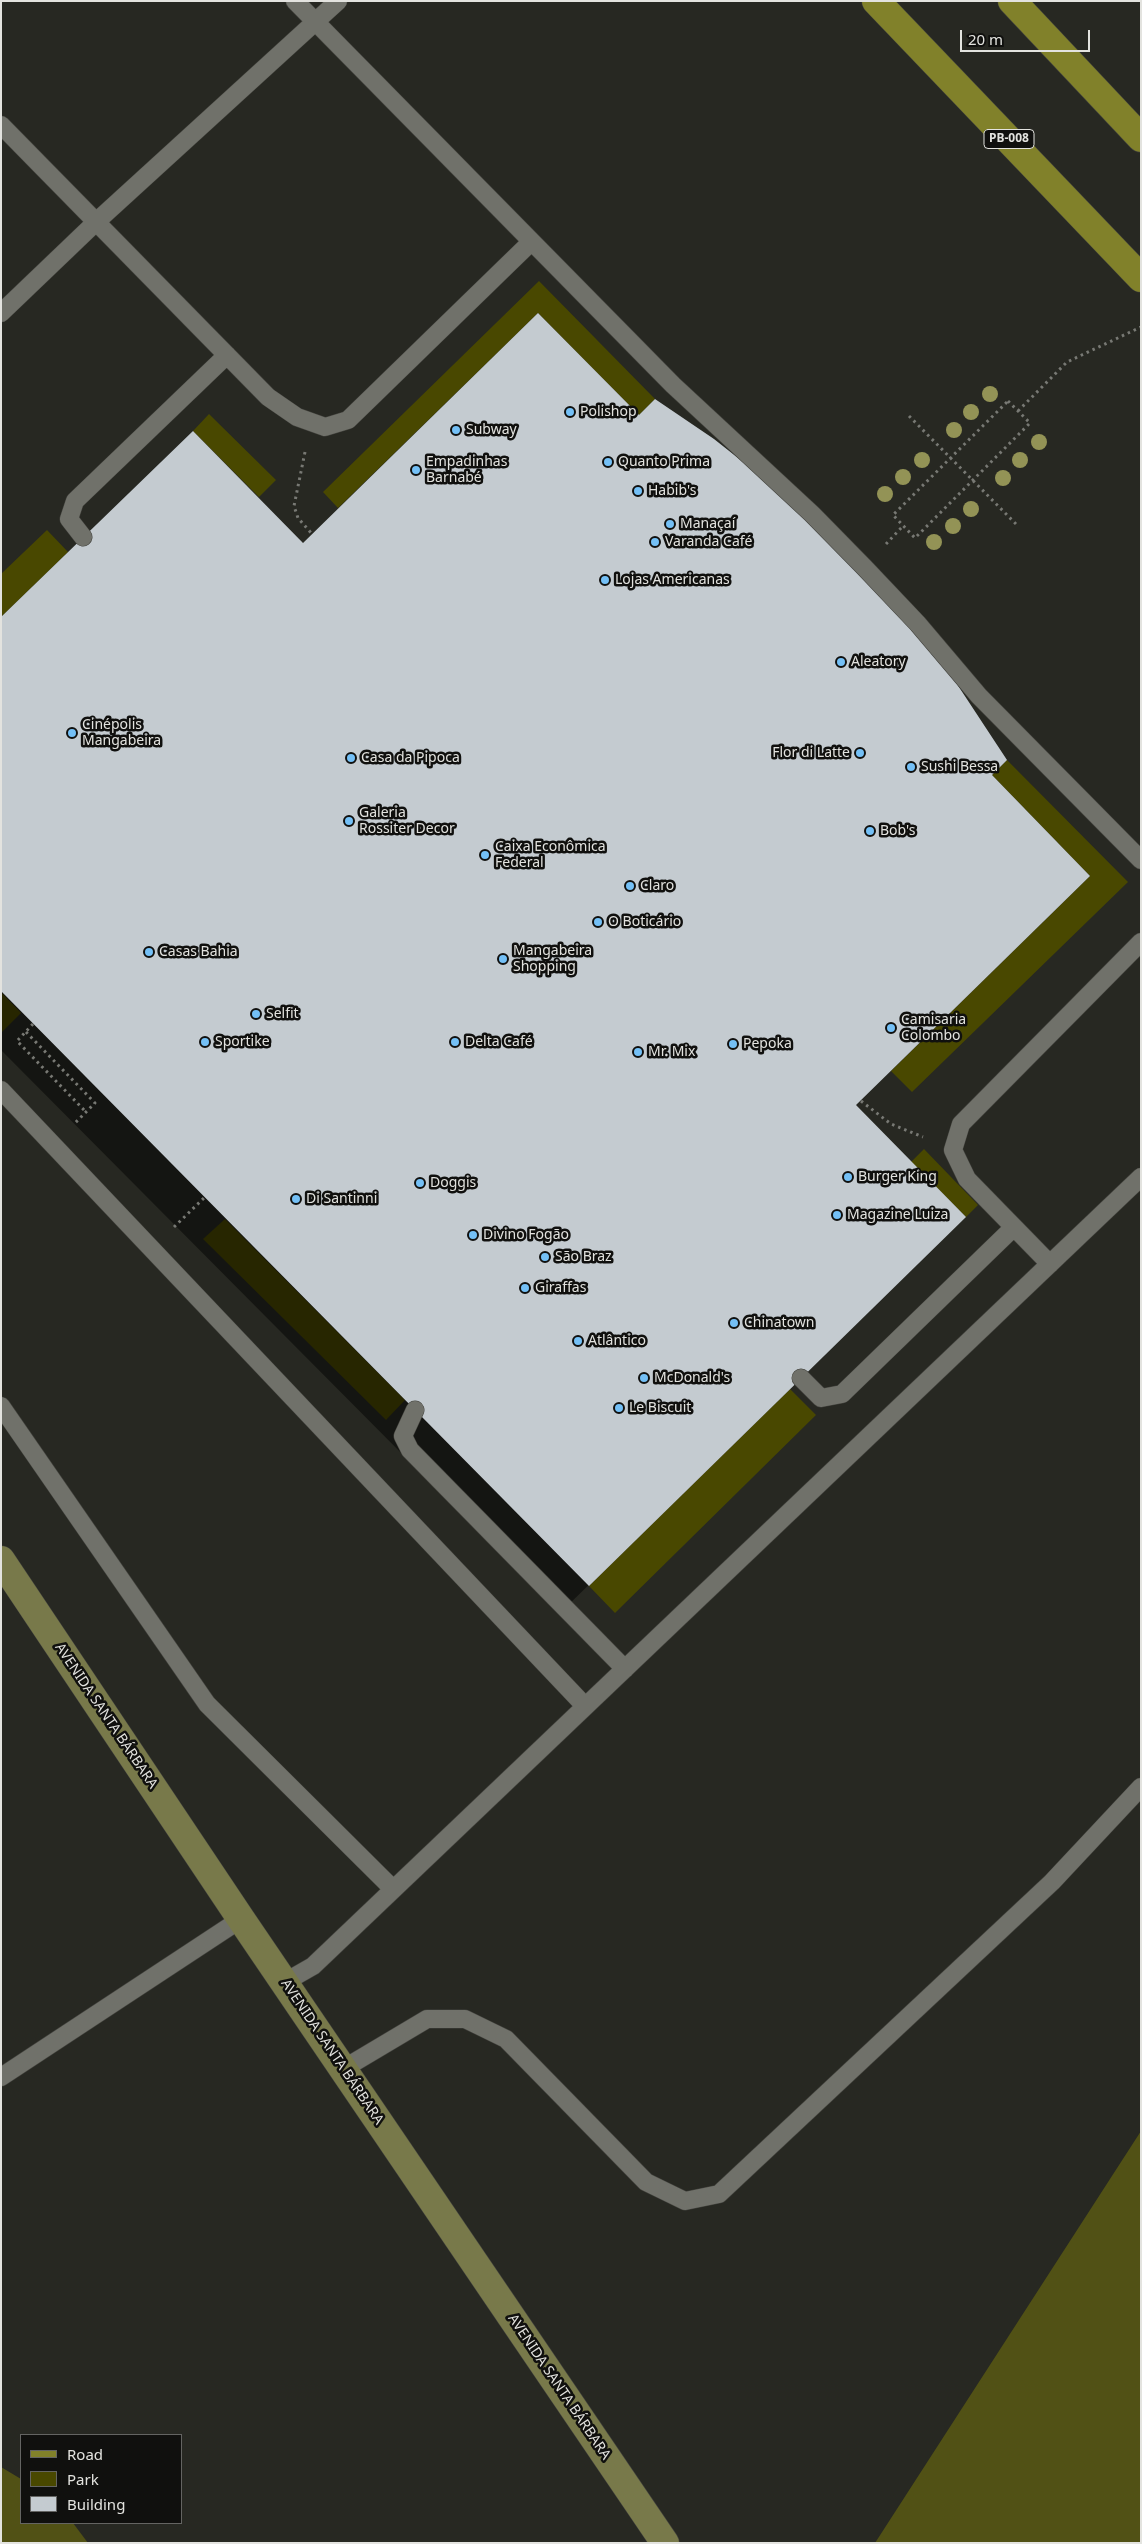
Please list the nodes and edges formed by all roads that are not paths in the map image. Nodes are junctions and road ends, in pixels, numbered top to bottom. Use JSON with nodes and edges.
{"nodes":[{"id":1,"x":295,"y":1,"type":"edge"},
{"id":2,"x":338,"y":1,"type":"edge"},
{"id":3,"x":876,"y":1,"type":"edge"},
{"id":4,"x":1012,"y":1,"type":"edge"},
{"id":5,"x":315,"y":22,"type":"junction"},
{"id":6,"x":1,"y":124,"type":"edge"},
{"id":7,"x":1141,"y":138,"type":"edge"},
{"id":8,"x":96,"y":222,"type":"junction"},
{"id":9,"x":531,"y":242,"type":"junction"},
{"id":10,"x":1141,"y":278,"type":"edge"},
{"id":11,"x":1,"y":313,"type":"edge"},
{"id":12,"x":227,"y":356,"type":"junction"},
{"id":13,"x":83,"y":537,"type":"dead end"},
{"id":14,"x":1141,"y":860,"type":"edge"},
{"id":15,"x":1141,"y":942,"type":"edge"},
{"id":16,"x":1,"y":1090,"type":"edge"},
{"id":17,"x":1141,"y":1177,"type":"edge"},
{"id":18,"x":1013,"y":1228,"type":"junction"},
{"id":19,"x":1050,"y":1264,"type":"junction"},
{"id":20,"x":801,"y":1378,"type":"dead end"},
{"id":21,"x":1,"y":1406,"type":"edge"},
{"id":22,"x":415,"y":1410,"type":"dead end"},
{"id":23,"x":1,"y":1560,"type":"edge"},
{"id":24,"x":625,"y":1669,"type":"junction"},
{"id":25,"x":585,"y":1706,"type":"junction"},
{"id":26,"x":1141,"y":1788,"type":"edge"},
{"id":27,"x":394,"y":1889,"type":"junction"},
{"id":28,"x":241,"y":1919,"type":"junction"},
{"id":29,"x":285,"y":1982,"type":"junction"},
{"id":30,"x":343,"y":2069,"type":"junction"},
{"id":31,"x":1,"y":2077,"type":"edge"},
{"id":32,"x":664,"y":2543,"type":"edge"}],
"edges":[{"from":1,"to":5,"type":"lane"},
{"from":2,"to":5,"type":"lane"},
{"from":3,"to":10,"type":"main road","number":"PB-008"},
{"from":4,"to":7,"type":"main road"},
{"from":5,"to":8,"type":"lane"},
{"from":5,"to":9,"type":"lane"},
{"from":6,"to":8,"type":"lane"},
{"from":8,"to":11,"type":"lane"},
{"from":8,"to":12,"type":"lane"},
{"from":9,"to":12,"type":"lane"},
{"from":9,"to":14,"type":"lane"},
{"from":12,"to":13,"type":"lane"},
{"from":15,"to":18,"type":"lane"},
{"from":16,"to":25,"type":"lane"},
{"from":17,"to":19,"type":"lane"},
{"from":18,"to":19,"type":"lane"},
{"from":18,"to":20,"type":"lane"},
{"from":19,"to":24,"type":"lane"},
{"from":21,"to":27,"type":"lane"},
{"from":22,"to":24,"type":"lane"},
{"from":23,"to":28,"type":"main road","name":"AVENIDA SANTA BÁRBARA"},
{"from":24,"to":25,"type":"lane"},
{"from":25,"to":27,"type":"lane"},
{"from":26,"to":30,"type":"lane"},
{"from":27,"to":29,"type":"lane"},
{"from":28,"to":29,"type":"main road","name":"AVENIDA SANTA BÁRBARA"},
{"from":28,"to":31,"type":"lane"},
{"from":29,"to":30,"type":"main road","name":"AVENIDA SANTA BÁRBARA"},
{"from":30,"to":32,"type":"main road","name":"AVENIDA SANTA BÁRBARA"}]}
